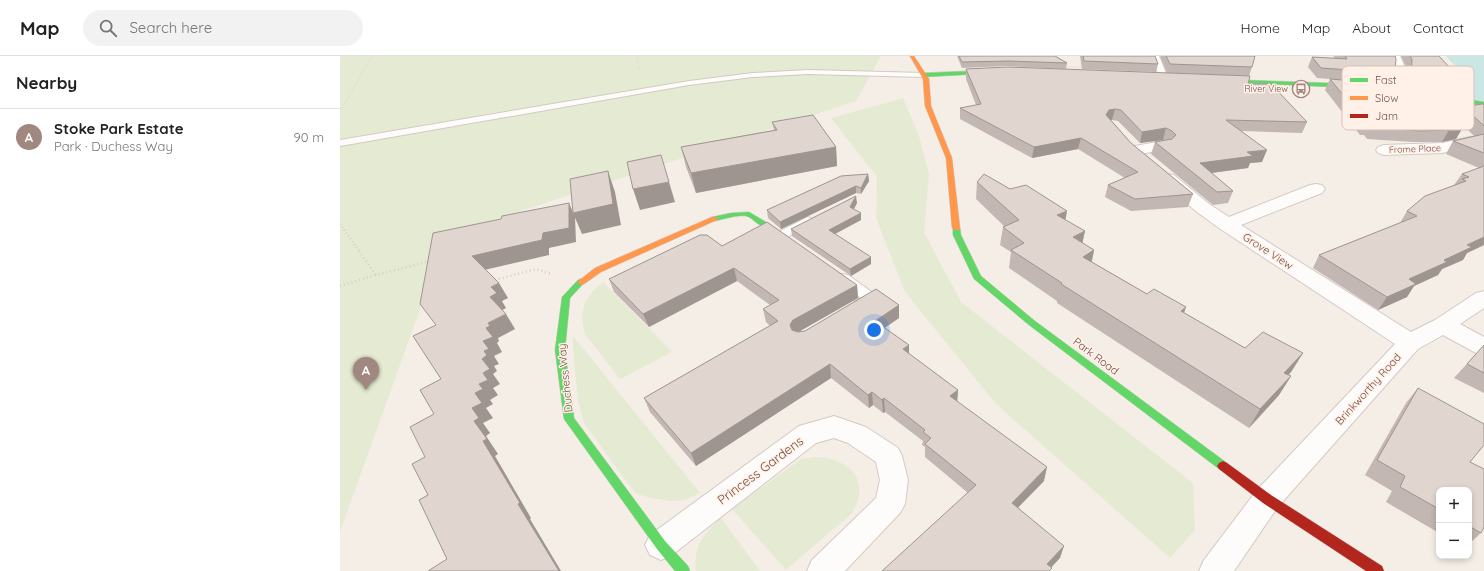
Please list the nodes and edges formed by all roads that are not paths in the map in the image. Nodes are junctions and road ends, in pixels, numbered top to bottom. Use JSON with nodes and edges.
{"nodes":[{"id":1,"x":912,"y":56,"type":"edge"},
{"id":2,"x":1155,"y":56,"type":"edge"},
{"id":3,"x":1394,"y":56,"type":"edge"},
{"id":4,"x":1398,"y":66,"type":"edge"},
{"id":5,"x":1010,"y":68,"type":"edge"},
{"id":6,"x":924,"y":75,"type":"junction"},
{"id":7,"x":1165,"y":78,"type":"edge"},
{"id":8,"x":1210,"y":79,"type":"edge"},
{"id":9,"x":1342,"y":85,"type":"edge"},
{"id":10,"x":1474,"y":102,"type":"edge"},
{"id":11,"x":1484,"y":104,"type":"edge"},
{"id":12,"x":1474,"y":111,"type":"edge"},
{"id":13,"x":1484,"y":114,"type":"edge"},
{"id":14,"x":1459,"y":131,"type":"edge"},
{"id":15,"x":1121,"y":135,"type":"edge"},
{"id":16,"x":340,"y":144,"type":"edge"},
{"id":17,"x":1163,"y":146,"type":"edge"},
{"id":18,"x":1135,"y":150,"type":"junction"},
{"id":19,"x":1384,"y":150,"type":"dead end"},
{"id":20,"x":1316,"y":189,"type":"dead end"},
{"id":21,"x":822,"y":215,"type":"edge"},
{"id":22,"x":763,"y":224,"type":"joint"},
{"id":23,"x":1226,"y":224,"type":"junction"},
{"id":24,"x":780,"y":236,"type":"junction"},
{"id":25,"x":793,"y":244,"type":"edge"},
{"id":26,"x":832,"y":271,"type":"edge"},
{"id":27,"x":1484,"y":298,"type":"edge"},
{"id":28,"x":852,"y":309,"type":"edge"},
{"id":29,"x":1443,"y":325,"type":"junction"},
{"id":30,"x":1410,"y":343,"type":"junction"},
{"id":31,"x":1484,"y":347,"type":"edge"},
{"id":32,"x":1267,"y":499,"type":"junction"},
{"id":33,"x":661,"y":545,"type":"junction"},
{"id":34,"x":683,"y":571,"type":"edge"},
{"id":35,"x":823,"y":571,"type":"edge"},
{"id":36,"x":1215,"y":571,"type":"edge"},
{"id":37,"x":1376,"y":571,"type":"edge"}],
"edges":[{"from":1,"to":6,"type":"street"},
{"from":2,"to":7,"type":"lane"},
{"from":3,"to":4,"type":"street"},
{"from":5,"to":6,"type":"street"},
{"from":6,"to":16,"type":"lane"},
{"from":6,"to":32,"type":"street","name":"Park Road"},
{"from":8,"to":9,"type":"street"},
{"from":10,"to":11,"type":"street"},
{"from":12,"to":13,"type":"street"},
{"from":14,"to":19,"type":"street","name":"Frome Place"},
{"from":15,"to":18,"type":"street","name":"Grove View"},
{"from":17,"to":18,"type":"street"},
{"from":18,"to":23,"type":"street","name":"Grove View"},
{"from":20,"to":23,"type":"street"},
{"from":21,"to":24,"type":"lane"},
{"from":22,"to":24,"type":"lane"},
{"from":22,"to":33,"type":"street","name":"Duchess Way"},
{"from":23,"to":30,"type":"street","name":"Grove View"},
{"from":24,"to":25,"type":"lane"},
{"from":26,"to":28,"type":"lane"},
{"from":27,"to":29,"type":"street","name":"Brinkworthy Road"},
{"from":29,"to":30,"type":"street","name":"Brinkworthy Road"},
{"from":29,"to":31,"type":"street"},
{"from":30,"to":32,"type":"street","name":"Brinkworthy Road"},
{"from":32,"to":36,"type":"street"},
{"from":32,"to":37,"type":"street","name":"Park Road"},
{"from":33,"to":34,"type":"street","name":"Duchess Way"},
{"from":33,"to":35,"type":"street","name":"Princess Gardens"}]}
